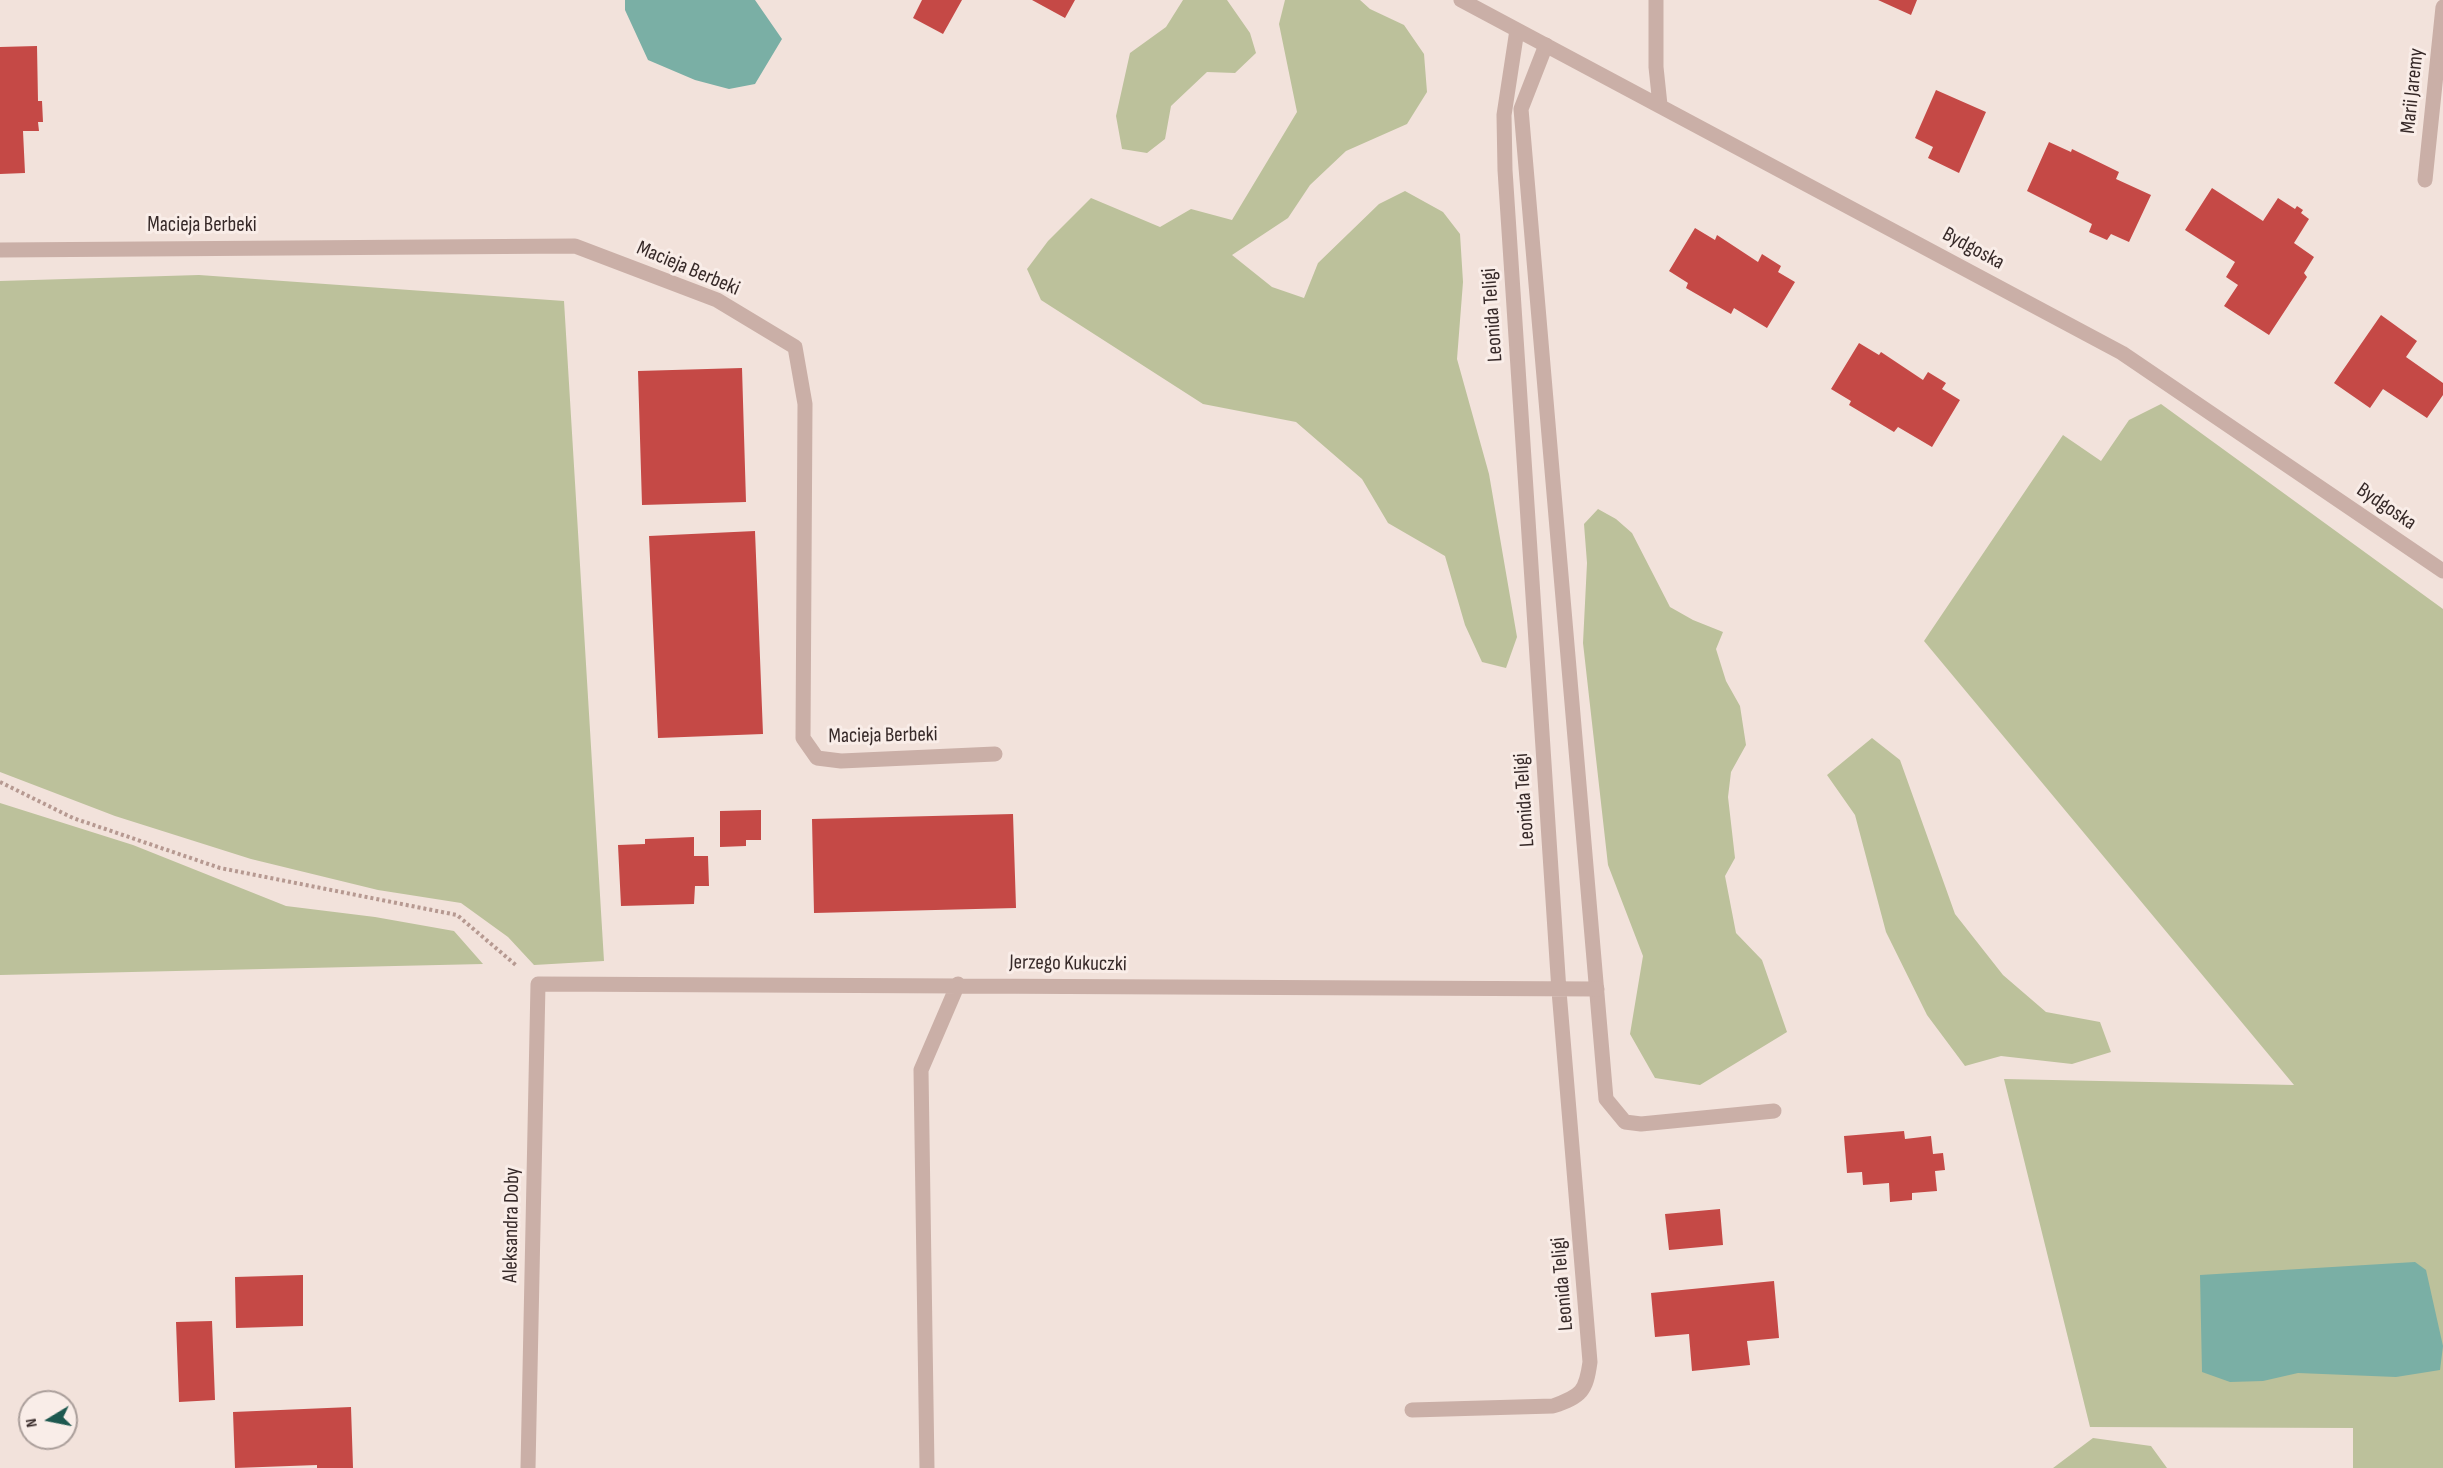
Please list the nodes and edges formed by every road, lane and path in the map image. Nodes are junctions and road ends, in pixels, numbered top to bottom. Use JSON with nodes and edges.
{"nodes":[{"id":1,"x":1461,"y":0,"type":"edge"},
{"id":2,"x":1656,"y":0,"type":"edge"},
{"id":3,"x":2443,"y":6,"type":"edge"},
{"id":4,"x":1517,"y":30,"type":"junction"},
{"id":5,"x":1546,"y":45,"type":"junction"},
{"id":6,"x":1660,"y":105,"type":"junction"},
{"id":7,"x":2425,"y":180,"type":"dead end"},
{"id":8,"x":0,"y":250,"type":"edge"},
{"id":9,"x":2443,"y":571,"type":"edge"},
{"id":10,"x":995,"y":754,"type":"dead end"},
{"id":11,"x":0,"y":782,"type":"edge"},
{"id":12,"x":538,"y":984,"type":"junction"},
{"id":13,"x":958,"y":984,"type":"junction"},
{"id":14,"x":1597,"y":989,"type":"junction"},
{"id":15,"x":1559,"y":991,"type":"junction"},
{"id":16,"x":1774,"y":1111,"type":"dead end"},
{"id":17,"x":1412,"y":1410,"type":"dead end"},
{"id":18,"x":528,"y":1468,"type":"edge"},
{"id":19,"x":927,"y":1468,"type":"edge"}],
"edges":[{"from":1,"to":4,"type":"street","name":"Bydgoska"},
{"from":2,"to":6,"type":"street"},
{"from":3,"to":7,"type":"street","name":"Marii Jaremy"},
{"from":4,"to":5,"type":"street","name":"Bydgoska"},
{"from":4,"to":15,"type":"street","name":"Leonida Teligi"},
{"from":5,"to":6,"type":"street","name":"Bydgoska"},
{"from":5,"to":14,"type":"street"},
{"from":6,"to":9,"type":"street","name":"Bydgoska"},
{"from":8,"to":10,"type":"street","name":"Macieja Berbeki"},
{"from":11,"to":12,"type":"path"},
{"from":12,"to":13,"type":"street","name":"Jerzego Kukuczki"},
{"from":12,"to":18,"type":"street","name":"Aleksandra Doby"},
{"from":13,"to":15,"type":"street","name":"Jerzego Kukuczki"},
{"from":13,"to":19,"type":"street"},
{"from":14,"to":15,"type":"street","name":"Jerzego Kukuczki"},
{"from":14,"to":16,"type":"street"},
{"from":15,"to":17,"type":"street","name":"Leonida Teligi"}]}
